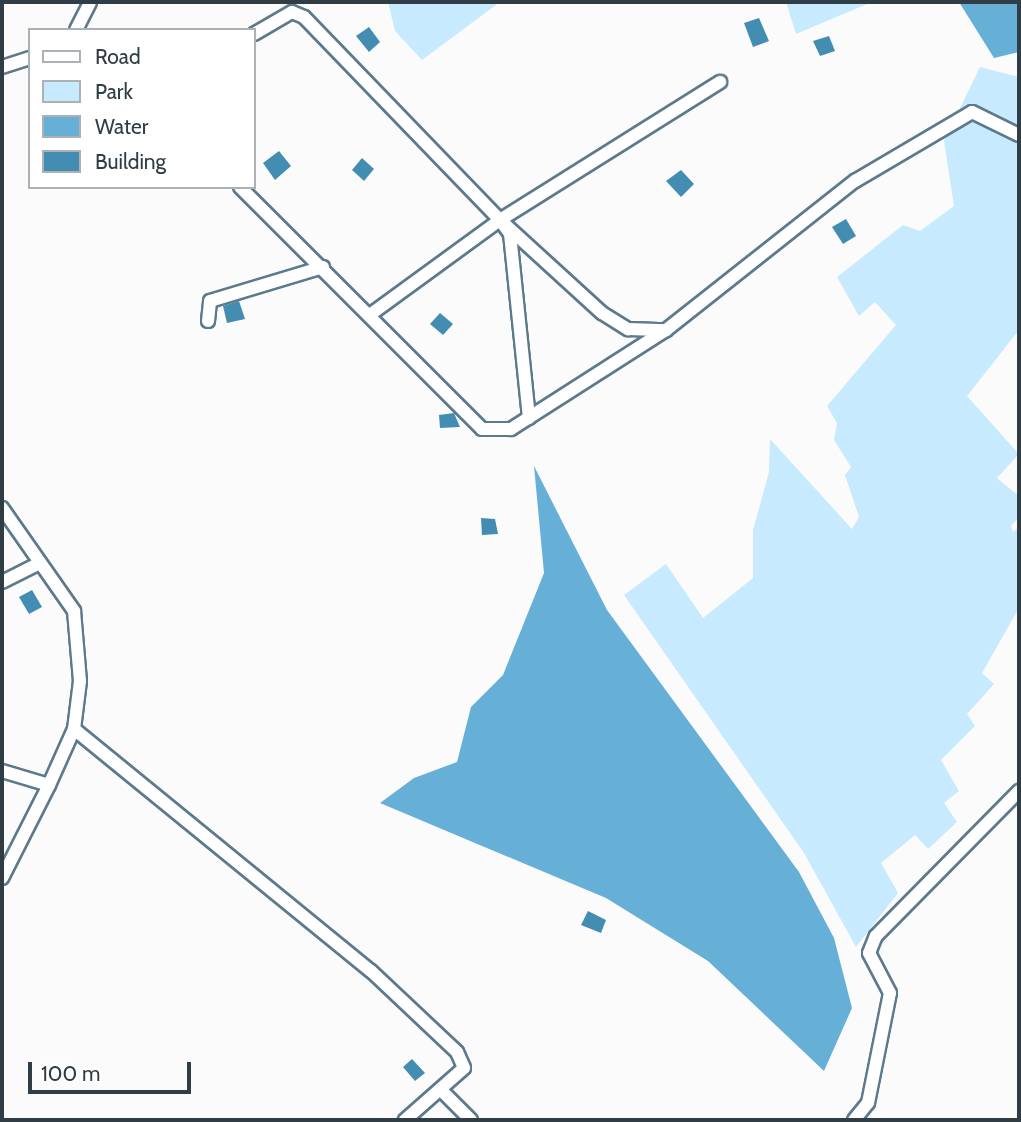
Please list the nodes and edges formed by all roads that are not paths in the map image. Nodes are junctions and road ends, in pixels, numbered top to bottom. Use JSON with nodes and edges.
{"nodes":[{"id":1,"x":90,"y":2,"type":"edge"},
{"id":2,"x":77,"y":28,"type":"edge"},
{"id":3,"x":256,"y":33,"type":"edge"},
{"id":4,"x":28,"y":59,"type":"edge"},
{"id":5,"x":2,"y":67,"type":"edge"},
{"id":6,"x":720,"y":82,"type":"dead end"},
{"id":7,"x":1019,"y":135,"type":"edge"},
{"id":8,"x":242,"y":189,"type":"edge"},
{"id":9,"x":500,"y":220,"type":"junction"},
{"id":10,"x":323,"y":267,"type":"junction"},
{"id":11,"x":371,"y":314,"type":"junction"},
{"id":12,"x":208,"y":321,"type":"dead end"},
{"id":13,"x":666,"y":330,"type":"junction"},
{"id":14,"x":529,"y":418,"type":"junction"},
{"id":15,"x":2,"y":508,"type":"edge"},
{"id":16,"x":40,"y":563,"type":"junction"},
{"id":17,"x":2,"y":582,"type":"edge"},
{"id":18,"x":74,"y":729,"type":"junction"},
{"id":19,"x":2,"y":771,"type":"edge"},
{"id":20,"x":49,"y":785,"type":"junction"},
{"id":21,"x":1019,"y":791,"type":"edge"},
{"id":22,"x":2,"y":878,"type":"edge"},
{"id":23,"x":442,"y":1091,"type":"junction"},
{"id":24,"x":405,"y":1120,"type":"edge"},
{"id":25,"x":471,"y":1120,"type":"edge"},
{"id":26,"x":854,"y":1120,"type":"edge"}],
"edges":[{"from":1,"to":2,"type":"street"},
{"from":3,"to":9,"type":"street"},
{"from":4,"to":5,"type":"street"},
{"from":6,"to":9,"type":"street"},
{"from":7,"to":13,"type":"street"},
{"from":8,"to":10,"type":"street"},
{"from":9,"to":11,"type":"street"},
{"from":9,"to":13,"type":"street"},
{"from":9,"to":14,"type":"street"},
{"from":10,"to":11,"type":"street"},
{"from":10,"to":12,"type":"street"},
{"from":11,"to":14,"type":"street"},
{"from":13,"to":14,"type":"street"},
{"from":15,"to":16,"type":"street"},
{"from":16,"to":17,"type":"street"},
{"from":16,"to":18,"type":"street"},
{"from":18,"to":20,"type":"street"},
{"from":18,"to":23,"type":"street"},
{"from":19,"to":20,"type":"street"},
{"from":20,"to":22,"type":"street"},
{"from":21,"to":26,"type":"street"},
{"from":23,"to":24,"type":"street"},
{"from":23,"to":25,"type":"street"}]}
